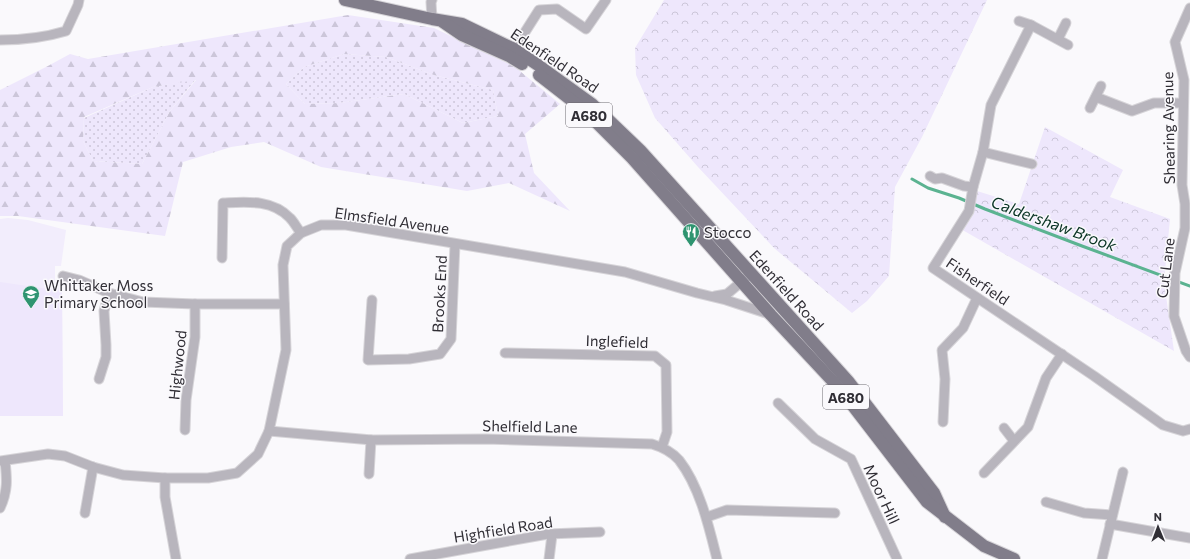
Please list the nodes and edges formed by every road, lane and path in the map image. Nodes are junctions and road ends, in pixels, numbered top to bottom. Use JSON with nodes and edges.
{"nodes":[{"id":1,"x":79,"y":0,"type":"edge"},
{"id":2,"x":345,"y":0,"type":"edge"},
{"id":3,"x":606,"y":0,"type":"edge"},
{"id":4,"x":431,"y":1,"type":"edge"},
{"id":5,"x":1190,"y":8,"type":"edge"},
{"id":6,"x":436,"y":20,"type":"junction"},
{"id":7,"x":1019,"y":21,"type":"dead end"},
{"id":8,"x":1066,"y":23,"type":"dead end"},
{"id":9,"x":1031,"y":25,"type":"junction"},
{"id":10,"x":1058,"y":39,"type":"junction"},
{"id":11,"x":0,"y":40,"type":"edge"},
{"id":12,"x":1068,"y":45,"type":"dead end"},
{"id":13,"x":512,"y":53,"type":"junction"},
{"id":14,"x":1101,"y":86,"type":"dead end"},
{"id":15,"x":1096,"y":96,"type":"junction"},
{"id":16,"x":1184,"y":103,"type":"junction"},
{"id":17,"x":1090,"y":108,"type":"dead end"},
{"id":18,"x":983,"y":152,"type":"junction"},
{"id":19,"x":1032,"y":164,"type":"dead end"},
{"id":20,"x":930,"y":176,"type":"dead end"},
{"id":21,"x":972,"y":192,"type":"junction"},
{"id":22,"x":1184,"y":228,"type":"joint"},
{"id":23,"x":301,"y":233,"type":"junction"},
{"id":24,"x":455,"y":244,"type":"junction"},
{"id":25,"x":222,"y":258,"type":"dead end"},
{"id":26,"x":63,"y":276,"type":"dead end"},
{"id":27,"x":747,"y":278,"type":"junction"},
{"id":28,"x":109,"y":293,"type":"junction"},
{"id":29,"x":712,"y":297,"type":"junction"},
{"id":30,"x":978,"y":298,"type":"junction"},
{"id":31,"x":372,"y":300,"type":"dead end"},
{"id":32,"x":195,"y":304,"type":"junction"},
{"id":33,"x":284,"y":304,"type":"junction"},
{"id":34,"x":771,"y":314,"type":"junction"},
{"id":35,"x":506,"y":352,"type":"dead end"},
{"id":36,"x":1062,"y":354,"type":"junction"},
{"id":37,"x":1190,"y":357,"type":"edge"},
{"id":38,"x":99,"y":380,"type":"dead end"},
{"id":39,"x":778,"y":403,"type":"dead end"},
{"id":40,"x":943,"y":422,"type":"dead end"},
{"id":41,"x":874,"y":424,"type":"junction"},
{"id":42,"x":1004,"y":428,"type":"dead end"},
{"id":43,"x":1190,"y":429,"type":"edge"},
{"id":44,"x":185,"y":430,"type":"dead end"},
{"id":45,"x":269,"y":430,"type":"junction"},
{"id":46,"x":371,"y":440,"type":"junction"},
{"id":47,"x":1014,"y":441,"type":"junction"},
{"id":48,"x":662,"y":447,"type":"junction"},
{"id":49,"x":2,"y":461,"type":"edge"},
{"id":50,"x":93,"y":467,"type":"junction"},
{"id":51,"x":984,"y":472,"type":"dead end"},
{"id":52,"x":1123,"y":472,"type":"dead end"},
{"id":53,"x":369,"y":474,"type":"dead end"},
{"id":54,"x":165,"y":478,"type":"junction"},
{"id":55,"x":1046,"y":502,"type":"dead end"},
{"id":56,"x":0,"y":508,"type":"edge"},
{"id":57,"x":85,"y":513,"type":"dead end"},
{"id":58,"x":835,"y":513,"type":"dead end"},
{"id":59,"x":1112,"y":515,"type":"junction"},
{"id":60,"x":707,"y":517,"type":"junction"},
{"id":61,"x":1110,"y":524,"type":"junction"},
{"id":62,"x":600,"y":532,"type":"dead end"},
{"id":63,"x":552,"y":534,"type":"junction"},
{"id":64,"x":1190,"y":538,"type":"edge"},
{"id":65,"x":176,"y":559,"type":"edge"},
{"id":66,"x":410,"y":559,"type":"edge"},
{"id":67,"x":549,"y":559,"type":"edge"},
{"id":68,"x":717,"y":559,"type":"edge"},
{"id":69,"x":897,"y":559,"type":"edge"},
{"id":70,"x":1014,"y":559,"type":"edge"},
{"id":71,"x":1102,"y":559,"type":"edge"}],
"edges":[{"from":1,"to":11,"type":"street"},
{"from":2,"to":6,"type":"main road","name":"Edenfield Road","number":"A680"},
{"from":3,"to":13,"type":"street"},
{"from":4,"to":6,"type":"street"},
{"from":5,"to":16,"type":"street","name":"Shearing Avenue"},
{"from":6,"to":13,"type":"main road","name":"Edenfield Road","number":"A680"},
{"from":7,"to":9,"type":"street"},
{"from":8,"to":10,"type":"street"},
{"from":9,"to":10,"type":"street"},
{"from":9,"to":18,"type":"street","name":"Fisherfield"},
{"from":10,"to":12,"type":"street"},
{"from":13,"to":27,"type":"main road","name":"Edenfield Road","number":"A680"},
{"from":14,"to":15,"type":"street"},
{"from":15,"to":16,"type":"street"},
{"from":15,"to":17,"type":"street"},
{"from":16,"to":22,"type":"street","name":"Shearing Avenue"},
{"from":18,"to":19,"type":"street"},
{"from":18,"to":21,"type":"street","name":"Fisherfield"},
{"from":20,"to":21,"type":"street"},
{"from":21,"to":30,"type":"street","name":"Fisherfield"},
{"from":22,"to":37,"type":"street","name":"Cut Lane"},
{"from":23,"to":24,"type":"street","name":"Elmsfield Avenue"},
{"from":23,"to":25,"type":"street"},
{"from":23,"to":33,"type":"street","name":"Elmsfield Avenue"},
{"from":24,"to":29,"type":"street","name":"Elmsfield Avenue"},
{"from":24,"to":31,"type":"street","name":"Brooks End"},
{"from":26,"to":28,"type":"street"},
{"from":27,"to":29,"type":"street"},
{"from":27,"to":34,"type":"main road","name":"Edenfield Road","number":"A680"},
{"from":27,"to":41,"type":"main road","name":"Edenfield Road","number":"A680"},
{"from":28,"to":32,"type":"street"},
{"from":28,"to":38,"type":"street"},
{"from":29,"to":34,"type":"street","name":"Elmsfield Avenue"},
{"from":30,"to":36,"type":"street","name":"Fisherfield"},
{"from":30,"to":40,"type":"street"},
{"from":32,"to":33,"type":"street"},
{"from":32,"to":44,"type":"street","name":"Highwood"},
{"from":33,"to":45,"type":"street","name":"Elmsfield Avenue"},
{"from":34,"to":41,"type":"main road","name":"Edenfield Road","number":"A680"},
{"from":35,"to":48,"type":"street","name":"Inglefield"},
{"from":36,"to":43,"type":"street","name":"Fisherfield"},
{"from":36,"to":47,"type":"street"},
{"from":39,"to":69,"type":"street","name":"Moor Hill"},
{"from":41,"to":70,"type":"main road","name":"Edenfield Road","number":"A680"},
{"from":42,"to":47,"type":"street"},
{"from":45,"to":46,"type":"street","name":"Shelfield Lane"},
{"from":45,"to":54,"type":"street","name":"Elmsfield Avenue"},
{"from":46,"to":48,"type":"street","name":"Shelfield Lane"},
{"from":46,"to":53,"type":"street"},
{"from":47,"to":51,"type":"street"},
{"from":48,"to":60,"type":"street","name":"Shelfield Lane"},
{"from":49,"to":50,"type":"street","name":"Elmsfield Avenue"},
{"from":49,"to":56,"type":"street"},
{"from":50,"to":54,"type":"street","name":"Elmsfield Avenue"},
{"from":50,"to":57,"type":"street"},
{"from":52,"to":59,"type":"street"},
{"from":54,"to":65,"type":"street"},
{"from":55,"to":59,"type":"street"},
{"from":58,"to":60,"type":"street"},
{"from":59,"to":61,"type":"street"},
{"from":60,"to":68,"type":"street","name":"Shelfield Lane"},
{"from":61,"to":64,"type":"street"},
{"from":61,"to":71,"type":"street"},
{"from":62,"to":63,"type":"street","name":"Highfield Road"},
{"from":63,"to":66,"type":"street","name":"Highfield Road"},
{"from":63,"to":67,"type":"street"}]}
